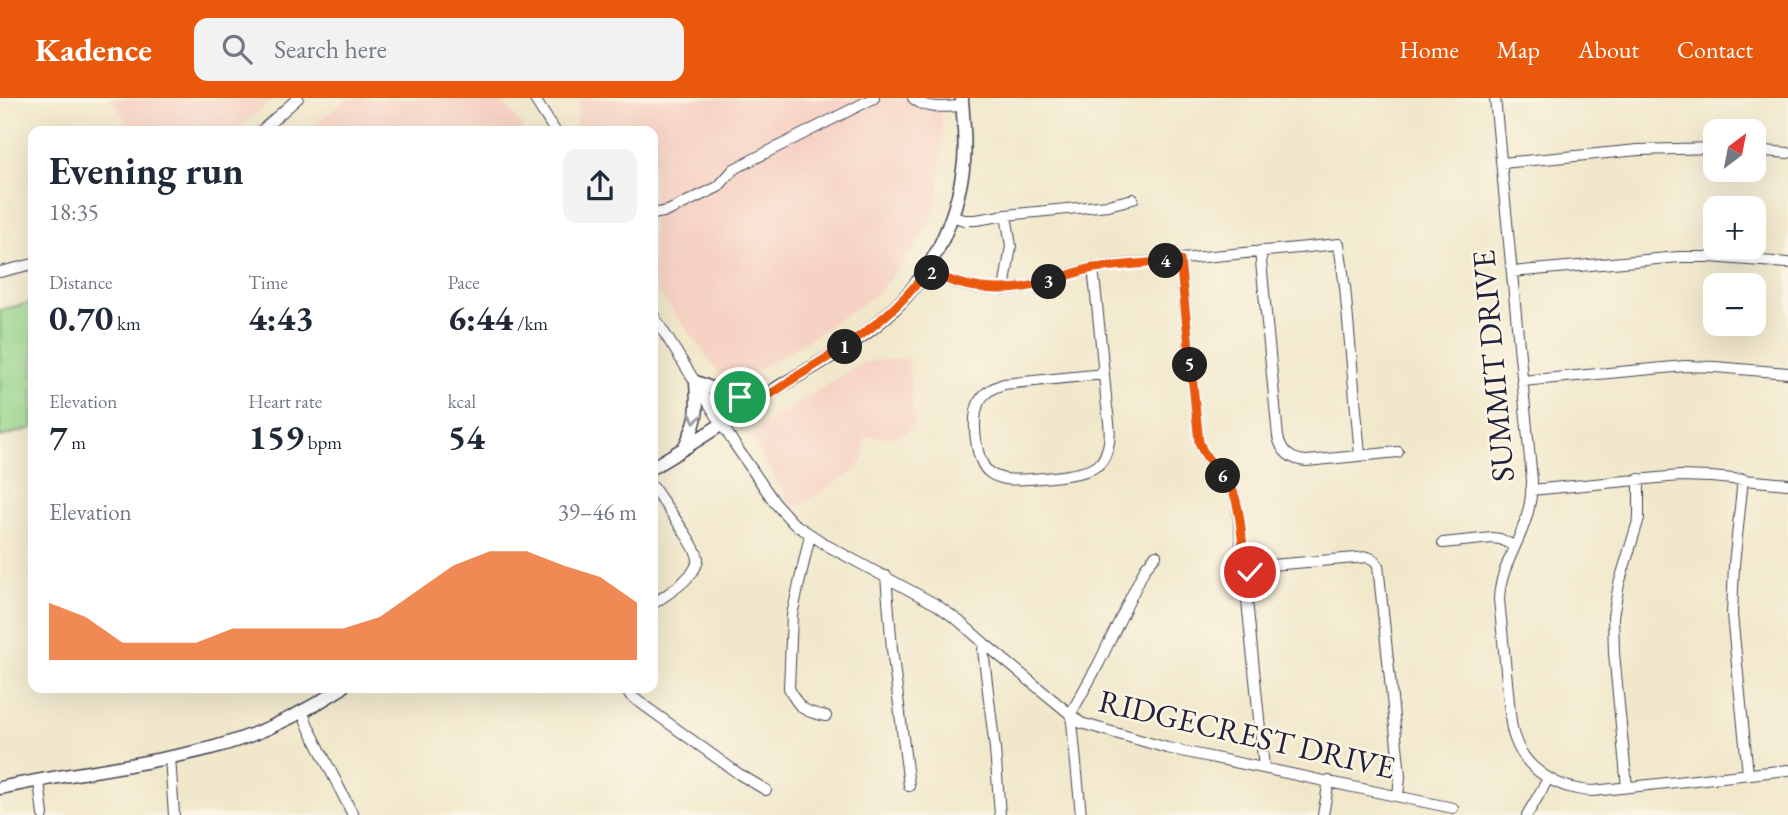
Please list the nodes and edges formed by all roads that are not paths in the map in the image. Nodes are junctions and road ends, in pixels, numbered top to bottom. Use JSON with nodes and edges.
{"nodes":[{"id":1,"x":298,"y":98,"type":"edge"},
{"id":2,"x":534,"y":98,"type":"edge"},
{"id":3,"x":874,"y":98,"type":"edge"},
{"id":4,"x":913,"y":98,"type":"edge"},
{"id":5,"x":1495,"y":98,"type":"edge"},
{"id":6,"x":963,"y":102,"type":"edge"},
{"id":7,"x":267,"y":126,"type":"edge"},
{"id":8,"x":552,"y":126,"type":"edge"},
{"id":9,"x":1703,"y":148,"type":"edge"},
{"id":10,"x":1766,"y":151,"type":"edge"},
{"id":11,"x":1788,"y":153,"type":"edge"},
{"id":12,"x":1502,"y":163,"type":"junction"},
{"id":13,"x":1133,"y":199,"type":"dead end"},
{"id":14,"x":658,"y":213,"type":"edge"},
{"id":15,"x":1006,"y":215,"type":"junction"},
{"id":16,"x":952,"y":216,"type":"junction"},
{"id":17,"x":1260,"y":251,"type":"junction"},
{"id":18,"x":1180,"y":260,"type":"junction"},
{"id":19,"x":1788,"y":263,"type":"edge"},
{"id":20,"x":28,"y":265,"type":"edge"},
{"id":21,"x":1093,"y":268,"type":"junction"},
{"id":22,"x":927,"y":270,"type":"junction"},
{"id":23,"x":0,"y":272,"type":"edge"},
{"id":24,"x":1512,"y":272,"type":"junction"},
{"id":25,"x":1004,"y":290,"type":"junction"},
{"id":26,"x":658,"y":323,"type":"edge"},
{"id":27,"x":1788,"y":373,"type":"edge"},
{"id":28,"x":1104,"y":374,"type":"junction"},
{"id":29,"x":1522,"y":381,"type":"junction"},
{"id":30,"x":696,"y":382,"type":"junction"},
{"id":31,"x":762,"y":398,"type":"junction"},
{"id":32,"x":723,"y":424,"type":"junction"},
{"id":33,"x":682,"y":450,"type":"junction"},
{"id":34,"x":1398,"y":452,"type":"dead end"},
{"id":35,"x":1360,"y":455,"type":"junction"},
{"id":36,"x":658,"y":464,"type":"edge"},
{"id":37,"x":1743,"y":479,"type":"junction"},
{"id":38,"x":1639,"y":480,"type":"junction"},
{"id":39,"x":1788,"y":484,"type":"edge"},
{"id":40,"x":1531,"y":490,"type":"junction"},
{"id":41,"x":658,"y":494,"type":"edge"},
{"id":42,"x":810,"y":535,"type":"junction"},
{"id":43,"x":1443,"y":543,"type":"dead end"},
{"id":44,"x":1514,"y":546,"type":"junction"},
{"id":45,"x":1156,"y":555,"type":"dead end"},
{"id":46,"x":886,"y":576,"type":"junction"},
{"id":47,"x":1246,"y":581,"type":"junction"},
{"id":48,"x":658,"y":600,"type":"edge"},
{"id":49,"x":985,"y":644,"type":"junction"},
{"id":50,"x":333,"y":693,"type":"edge"},
{"id":51,"x":628,"y":693,"type":"edge"},
{"id":52,"x":302,"y":711,"type":"junction"},
{"id":53,"x":826,"y":716,"type":"dead end"},
{"id":54,"x":1072,"y":716,"type":"junction"},
{"id":55,"x":170,"y":757,"type":"junction"},
{"id":56,"x":1264,"y":768,"type":"junction"},
{"id":57,"x":1788,"y":770,"type":"edge"},
{"id":58,"x":1748,"y":774,"type":"junction"},
{"id":59,"x":1548,"y":779,"type":"junction"},
{"id":60,"x":40,"y":781,"type":"junction"},
{"id":61,"x":1329,"y":781,"type":"junction"},
{"id":62,"x":909,"y":786,"type":"dead end"},
{"id":63,"x":1627,"y":787,"type":"junction"},
{"id":64,"x":0,"y":788,"type":"edge"},
{"id":65,"x":766,"y":790,"type":"dead end"},
{"id":66,"x":1398,"y":796,"type":"junction"},
{"id":67,"x":1454,"y":808,"type":"dead end"},
{"id":68,"x":43,"y":815,"type":"edge"},
{"id":69,"x":174,"y":815,"type":"edge"},
{"id":70,"x":353,"y":815,"type":"edge"},
{"id":71,"x":1000,"y":815,"type":"edge"},
{"id":72,"x":1081,"y":815,"type":"edge"},
{"id":73,"x":1323,"y":815,"type":"edge"},
{"id":74,"x":1527,"y":815,"type":"edge"}],
"edges":[{"from":1,"to":7,"type":"street"},
{"from":2,"to":8,"type":"street"},
{"from":3,"to":14,"type":"street"},
{"from":4,"to":6,"type":"street"},
{"from":5,"to":12,"type":"street","name":"SUMMIT DRIVE"},
{"from":6,"to":16,"type":"main road"},
{"from":9,"to":12,"type":"street"},
{"from":10,"to":11,"type":"street"},
{"from":12,"to":24,"type":"street","name":"SUMMIT DRIVE"},
{"from":13,"to":15,"type":"street"},
{"from":15,"to":16,"type":"street"},
{"from":15,"to":25,"type":"street"},
{"from":16,"to":22,"type":"main road"},
{"from":17,"to":18,"type":"street"},
{"from":17,"to":35,"type":"street"},
{"from":17,"to":35,"type":"street"},
{"from":18,"to":21,"type":"street"},
{"from":18,"to":47,"type":"street"},
{"from":19,"to":24,"type":"street"},
{"from":20,"to":23,"type":"street"},
{"from":21,"to":25,"type":"street"},
{"from":21,"to":28,"type":"street"},
{"from":22,"to":25,"type":"street"},
{"from":22,"to":31,"type":"main road"},
{"from":24,"to":29,"type":"street","name":"SUMMIT DRIVE"},
{"from":26,"to":30,"type":"street","name":"RIDGECREST DRIVE"},
{"from":27,"to":29,"type":"street"},
{"from":28,"to":28,"type":"street"},
{"from":29,"to":40,"type":"street","name":"SUMMIT DRIVE"},
{"from":30,"to":31,"type":"main road"},
{"from":30,"to":32,"type":"street","name":"RIDGECREST DRIVE"},
{"from":30,"to":33,"type":"main road","one_way":true},
{"from":31,"to":32,"type":"main road"},
{"from":32,"to":33,"type":"main road"},
{"from":32,"to":42,"type":"street","name":"RIDGECREST DRIVE"},
{"from":33,"to":36,"type":"main road"},
{"from":34,"to":35,"type":"street"},
{"from":37,"to":38,"type":"street"},
{"from":37,"to":39,"type":"street"},
{"from":37,"to":58,"type":"street"},
{"from":38,"to":40,"type":"street"},
{"from":38,"to":63,"type":"street"},
{"from":40,"to":44,"type":"street","name":"SUMMIT DRIVE"},
{"from":41,"to":48,"type":"street"},
{"from":42,"to":46,"type":"street","name":"RIDGECREST DRIVE"},
{"from":42,"to":53,"type":"street"},
{"from":43,"to":44,"type":"street"},
{"from":44,"to":59,"type":"street","name":"SUMMIT DRIVE"},
{"from":45,"to":54,"type":"street"},
{"from":46,"to":49,"type":"street","name":"RIDGECREST DRIVE"},
{"from":46,"to":62,"type":"street"},
{"from":47,"to":56,"type":"street"},
{"from":47,"to":66,"type":"street"},
{"from":49,"to":54,"type":"street","name":"RIDGECREST DRIVE"},
{"from":49,"to":71,"type":"street"},
{"from":50,"to":52,"type":"main road"},
{"from":51,"to":65,"type":"street"},
{"from":52,"to":55,"type":"main road"},
{"from":52,"to":70,"type":"street"},
{"from":54,"to":56,"type":"street","name":"RIDGECREST DRIVE"},
{"from":54,"to":72,"type":"street"},
{"from":55,"to":60,"type":"main road"},
{"from":55,"to":69,"type":"street"},
{"from":56,"to":61,"type":"street","name":"RIDGECREST DRIVE"},
{"from":57,"to":58,"type":"street"},
{"from":58,"to":63,"type":"street"},
{"from":59,"to":63,"type":"street"},
{"from":59,"to":74,"type":"street"},
{"from":60,"to":64,"type":"main road"},
{"from":60,"to":68,"type":"street"},
{"from":61,"to":66,"type":"street","name":"RIDGECREST DRIVE"},
{"from":61,"to":73,"type":"street"},
{"from":66,"to":67,"type":"street","name":"RIDGECREST DRIVE"}]}
